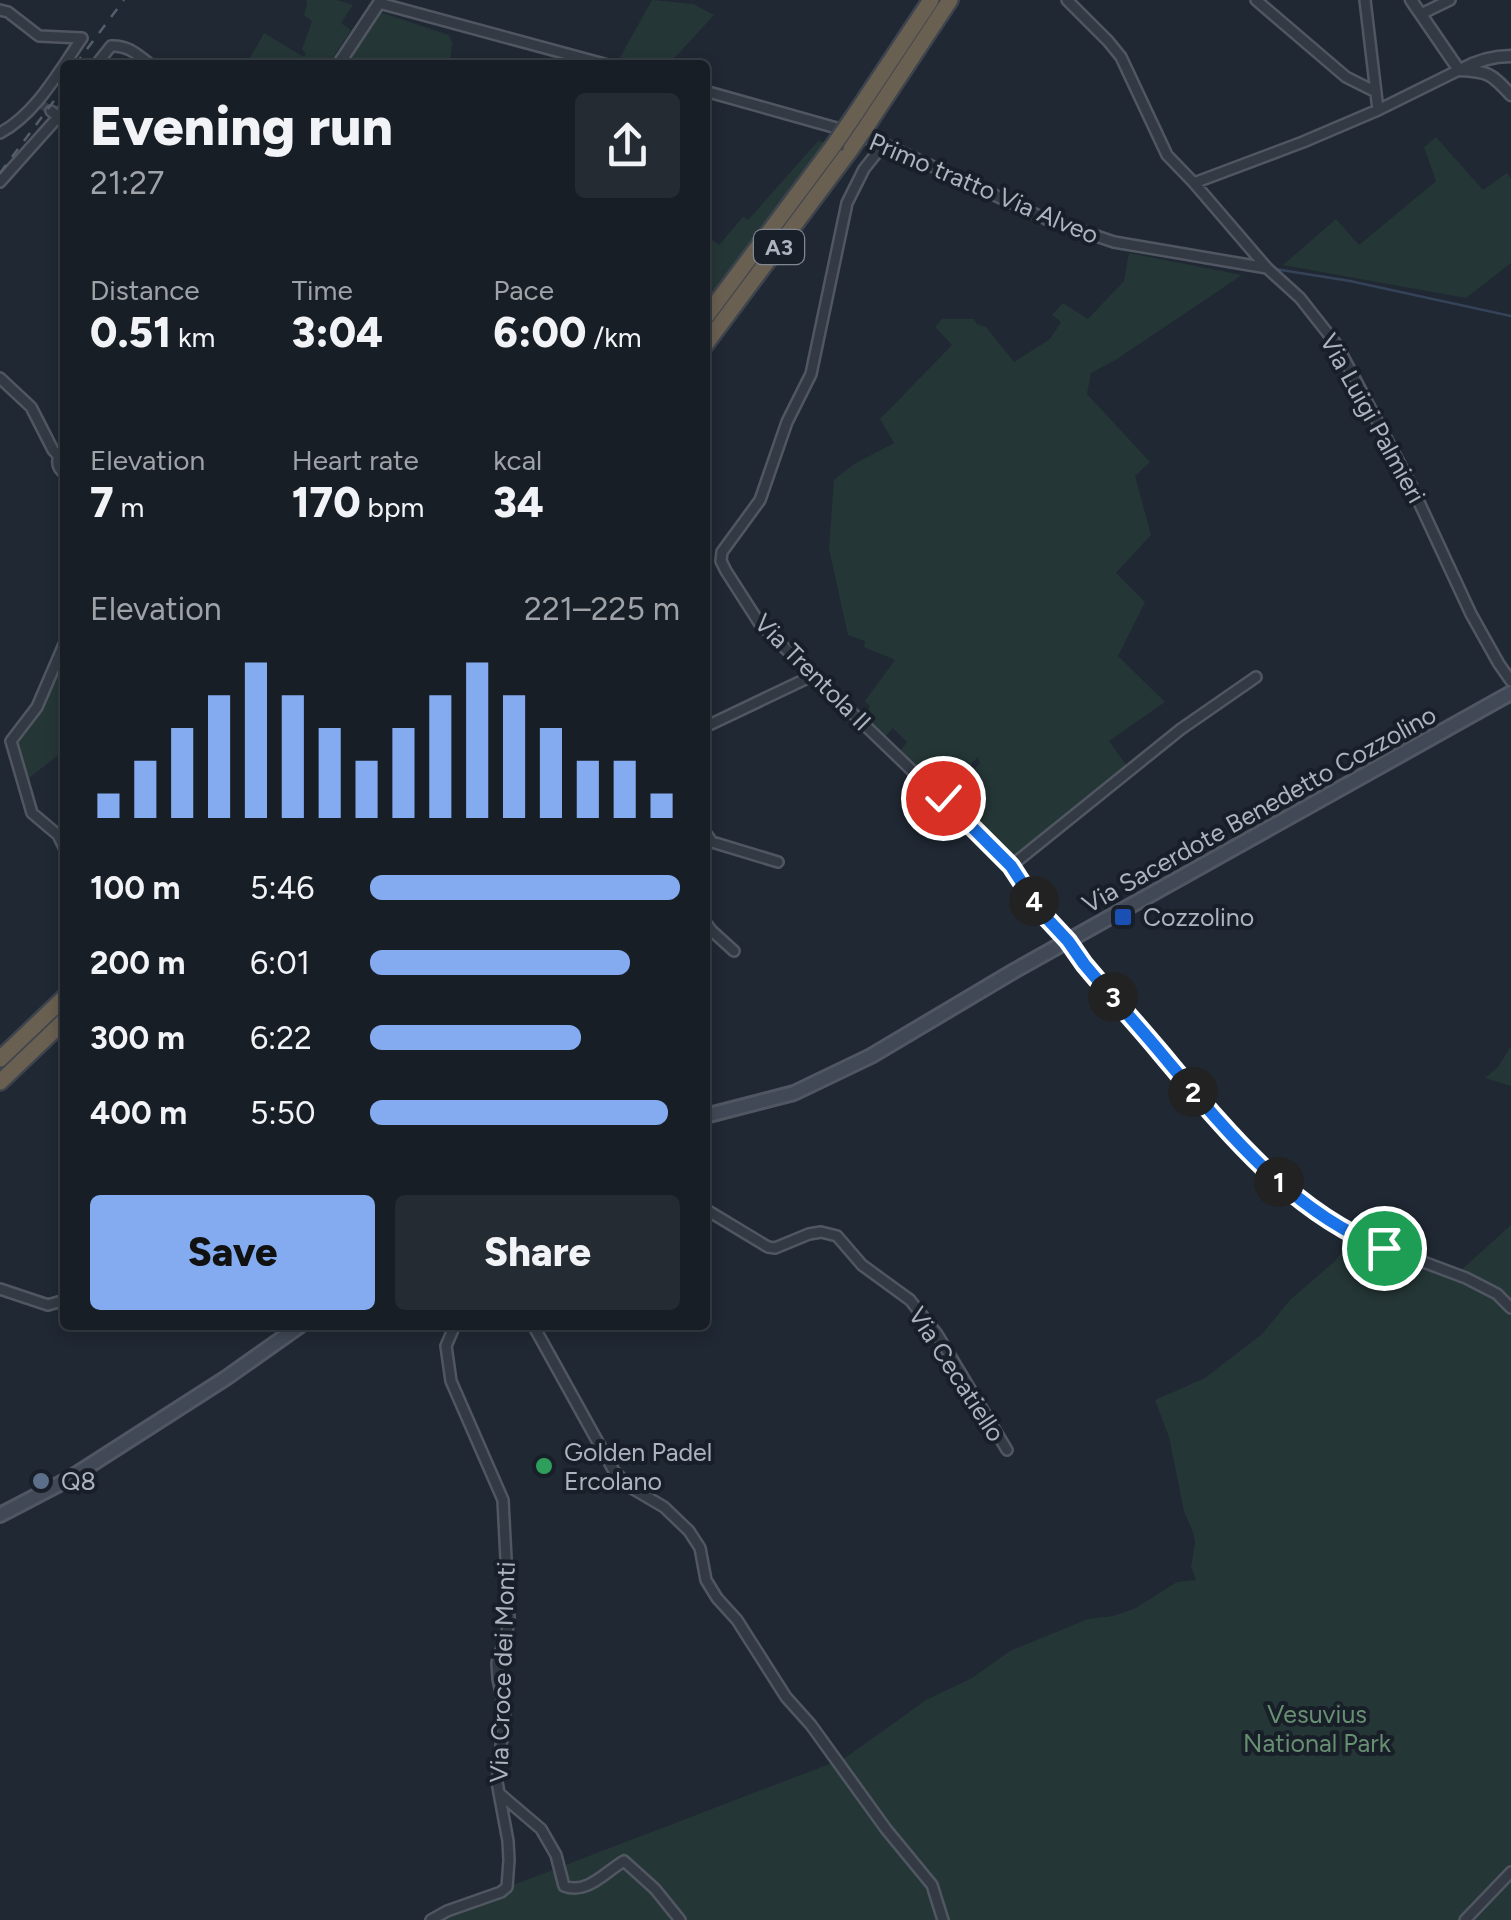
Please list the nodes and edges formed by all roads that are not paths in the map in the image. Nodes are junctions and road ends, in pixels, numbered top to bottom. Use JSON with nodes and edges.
{"nodes":[{"id":1,"x":930,"y":0,"type":"edge"},
{"id":2,"x":950,"y":0,"type":"edge"},
{"id":3,"x":1067,"y":0,"type":"edge"},
{"id":4,"x":1256,"y":0,"type":"edge"},
{"id":5,"x":1365,"y":0,"type":"edge"},
{"id":6,"x":1411,"y":0,"type":"edge"},
{"id":7,"x":1450,"y":0,"type":"edge"},
{"id":8,"x":376,"y":1,"type":"edge"},
{"id":9,"x":0,"y":10,"type":"edge"},
{"id":10,"x":1421,"y":14,"type":"junction"},
{"id":11,"x":1511,"y":56,"type":"edge"},
{"id":12,"x":71,"y":60,"type":"edge"},
{"id":13,"x":100,"y":60,"type":"edge"},
{"id":14,"x":144,"y":60,"type":"edge"},
{"id":15,"x":341,"y":60,"type":"edge"},
{"id":16,"x":590,"y":60,"type":"edge"},
{"id":17,"x":1459,"y":70,"type":"junction"},
{"id":18,"x":60,"y":83,"type":"edge"},
{"id":19,"x":1376,"y":92,"type":"junction"},
{"id":20,"x":710,"y":93,"type":"edge"},
{"id":21,"x":1511,"y":95,"type":"edge"},
{"id":22,"x":60,"y":108,"type":"edge"},
{"id":23,"x":47,"y":109,"type":"junction"},
{"id":24,"x":1378,"y":110,"type":"junction"},
{"id":25,"x":861,"y":120,"type":"junction"},
{"id":26,"x":0,"y":132,"type":"edge"},
{"id":27,"x":884,"y":144,"type":"junction"},
{"id":28,"x":0,"y":182,"type":"edge"},
{"id":29,"x":1194,"y":184,"type":"junction"},
{"id":30,"x":1267,"y":268,"type":"junction"},
{"id":31,"x":710,"y":311,"type":"edge"},
{"id":32,"x":710,"y":338,"type":"edge"},
{"id":33,"x":0,"y":378,"type":"edge"},
{"id":34,"x":60,"y":453,"type":"edge"},
{"id":35,"x":60,"y":655,"type":"edge"},
{"id":36,"x":812,"y":676,"type":"junction"},
{"id":37,"x":1256,"y":677,"type":"dead end"},
{"id":38,"x":1511,"y":681,"type":"edge"},
{"id":39,"x":1511,"y":693,"type":"edge"},
{"id":40,"x":710,"y":725,"type":"edge"},
{"id":41,"x":710,"y":839,"type":"edge"},
{"id":42,"x":60,"y":840,"type":"edge"},
{"id":43,"x":778,"y":862,"type":"dead end"},
{"id":44,"x":1011,"y":866,"type":"junction"},
{"id":45,"x":710,"y":928,"type":"edge"},
{"id":46,"x":1068,"y":941,"type":"junction"},
{"id":47,"x":734,"y":950,"type":"dead end"},
{"id":48,"x":60,"y":1003,"type":"edge"},
{"id":49,"x":60,"y":1025,"type":"edge"},
{"id":50,"x":0,"y":1059,"type":"edge"},
{"id":51,"x":0,"y":1082,"type":"edge"},
{"id":52,"x":710,"y":1115,"type":"edge"},
{"id":53,"x":710,"y":1211,"type":"edge"},
{"id":54,"x":0,"y":1289,"type":"edge"},
{"id":55,"x":60,"y":1301,"type":"edge"},
{"id":56,"x":1511,"y":1308,"type":"edge"},
{"id":57,"x":294,"y":1330,"type":"edge"},
{"id":58,"x":453,"y":1330,"type":"edge"},
{"id":59,"x":537,"y":1330,"type":"edge"},
{"id":60,"x":1007,"y":1450,"type":"dead end"},
{"id":61,"x":0,"y":1515,"type":"edge"},
{"id":62,"x":499,"y":1793,"type":"junction"},
{"id":63,"x":1511,"y":1872,"type":"edge"},
{"id":64,"x":431,"y":1920,"type":"edge"},
{"id":65,"x":680,"y":1920,"type":"edge"},
{"id":66,"x":943,"y":1920,"type":"edge"},
{"id":67,"x":1465,"y":1920,"type":"edge"}],
"edges":[{"from":1,"to":25,"type":"highway","number":"A3"},
{"from":2,"to":25,"type":"highway","number":"A3"},
{"from":3,"to":29,"type":"street","name":"Via Luigi Palmieri"},
{"from":4,"to":19,"type":"street"},
{"from":5,"to":19,"type":"street"},
{"from":6,"to":10,"type":"street"},
{"from":7,"to":10,"type":"street"},
{"from":8,"to":15,"type":"street"},
{"from":8,"to":16,"type":"street"},
{"from":9,"to":12,"type":"street"},
{"from":10,"to":17,"type":"street"},
{"from":11,"to":17,"type":"street"},
{"from":13,"to":14,"type":"street"},
{"from":17,"to":21,"type":"street"},
{"from":17,"to":24,"type":"street"},
{"from":18,"to":23,"type":"street"},
{"from":19,"to":24,"type":"street"},
{"from":20,"to":27,"type":"street","name":"Primo tratto Via Alveo"},
{"from":22,"to":23,"type":"street"},
{"from":23,"to":26,"type":"street"},
{"from":23,"to":28,"type":"street"},
{"from":24,"to":29,"type":"street"},
{"from":25,"to":31,"type":"highway","number":"A3","bridge":true},
{"from":25,"to":32,"type":"highway","number":"A3","bridge":true},
{"from":27,"to":30,"type":"street","name":"Primo tratto Via Alveo"},
{"from":27,"to":36,"type":"street","name":"Via Trentola II"},
{"from":29,"to":30,"type":"street","name":"Via Luigi Palmieri"},
{"from":30,"to":38,"type":"street","name":"Via Luigi Palmieri"},
{"from":33,"to":34,"type":"street"},
{"from":35,"to":42,"type":"street"},
{"from":36,"to":40,"type":"street"},
{"from":36,"to":44,"type":"street","name":"Via Trentola II"},
{"from":37,"to":44,"type":"street"},
{"from":39,"to":46,"type":"main road","name":"Via Sacerdote Benedetto Cozzolino"},
{"from":41,"to":43,"type":"street"},
{"from":44,"to":46,"type":"street","name":"Via Trentola II"},
{"from":45,"to":47,"type":"street"},
{"from":46,"to":52,"type":"main road","name":"Via Sacerdote Benedetto Cozzolino"},
{"from":46,"to":56,"type":"street","name":"Via Trentola II"},
{"from":48,"to":50,"type":"highway"},
{"from":49,"to":51,"type":"highway"},
{"from":53,"to":60,"type":"street","name":"Via Cecatiello"},
{"from":54,"to":55,"type":"street"},
{"from":57,"to":61,"type":"main road"},
{"from":58,"to":62,"type":"street","name":"Via Croce dei Monti"},
{"from":59,"to":66,"type":"street"},
{"from":62,"to":64,"type":"street","name":"Via Croce dei Monti"},
{"from":62,"to":65,"type":"street"},
{"from":63,"to":67,"type":"street"}]}
